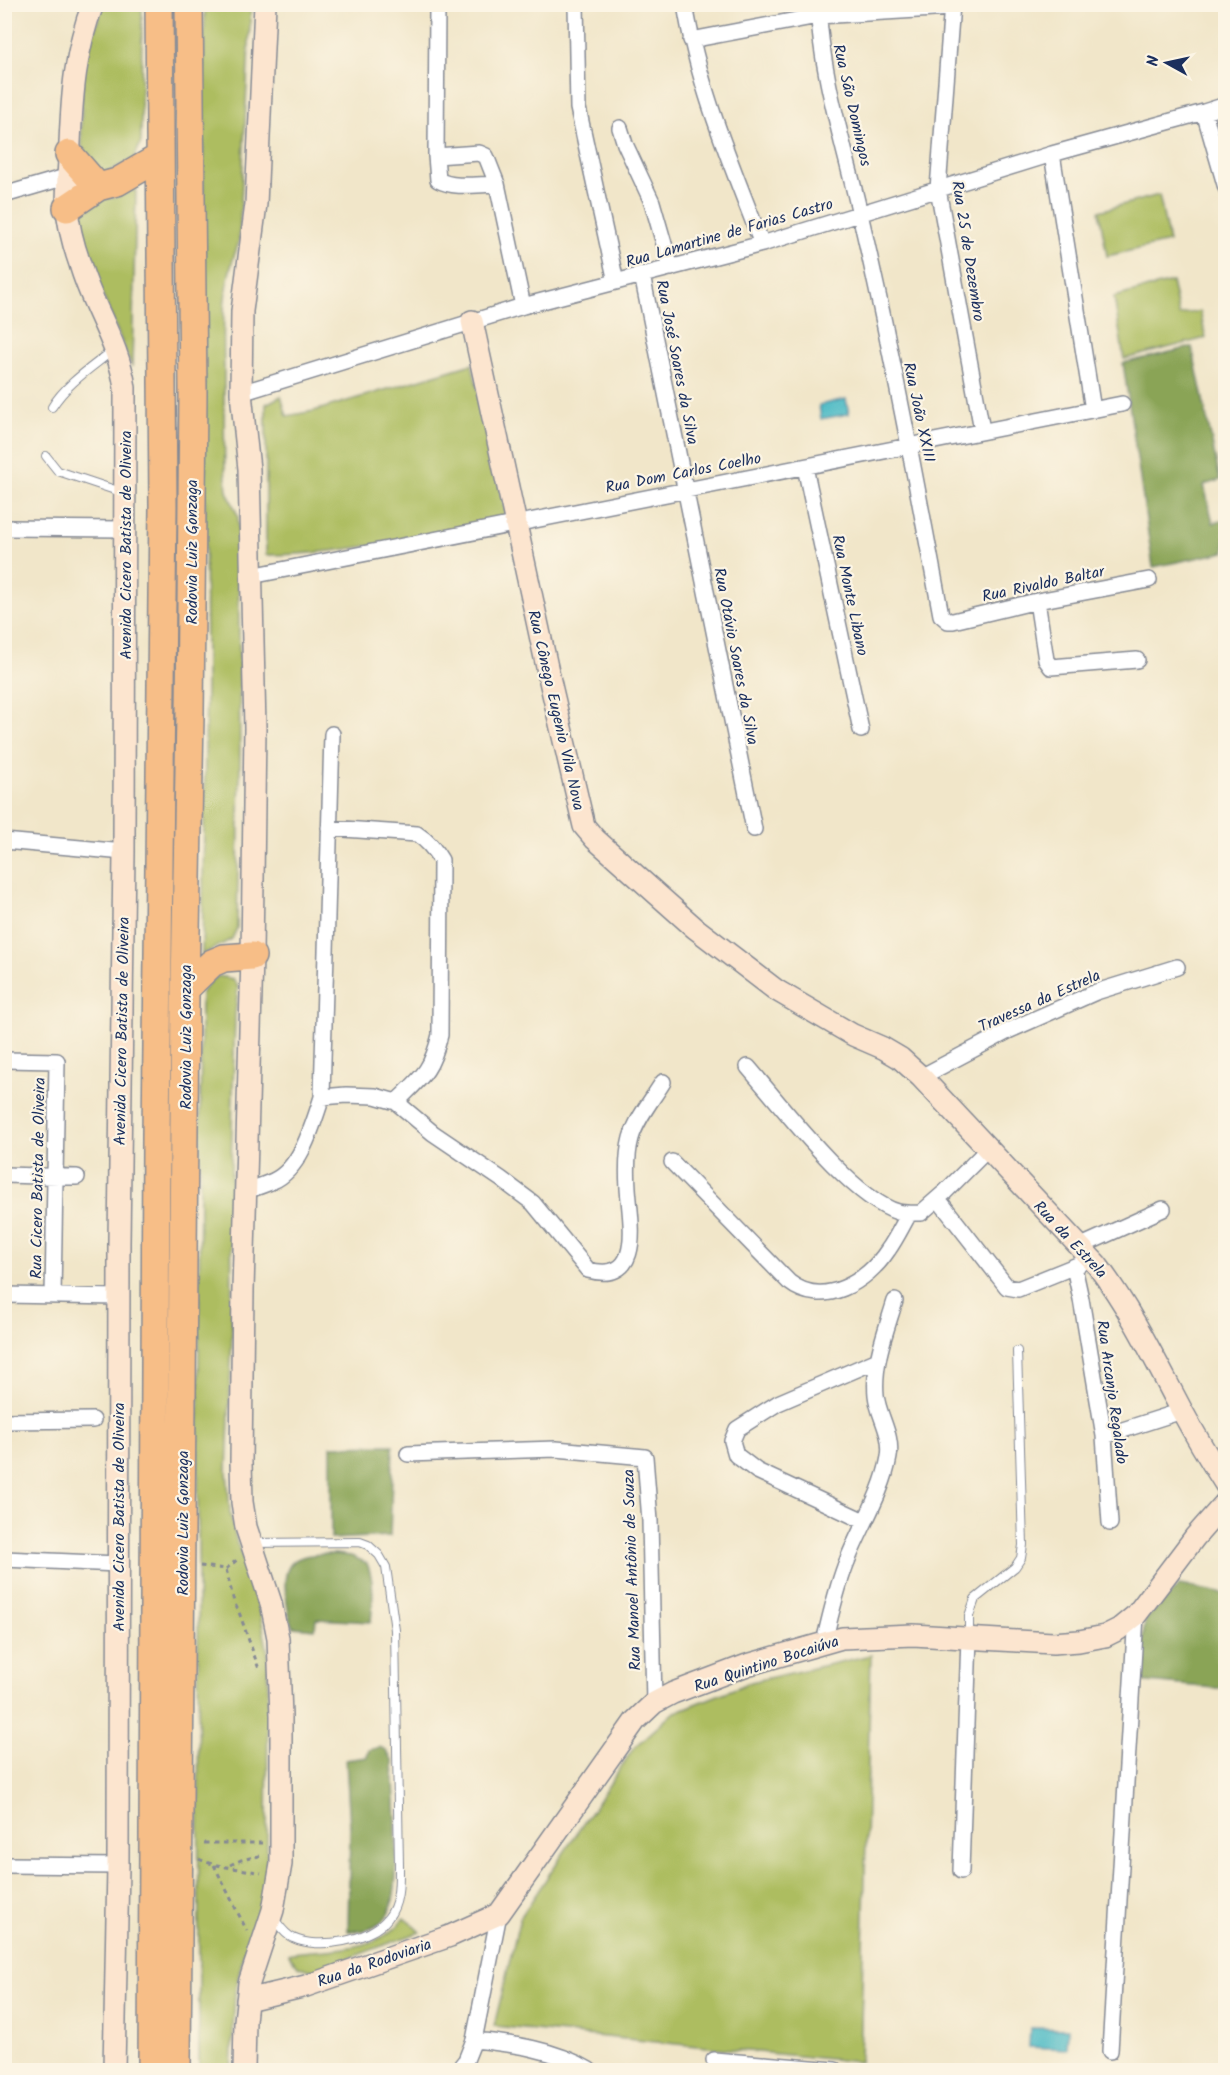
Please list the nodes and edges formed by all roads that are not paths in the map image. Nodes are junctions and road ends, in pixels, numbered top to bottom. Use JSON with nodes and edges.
{"nodes":[{"id":1,"x":93,"y":4,"type":"edge"},
{"id":2,"x":159,"y":4,"type":"edge"},
{"id":3,"x":189,"y":4,"type":"edge"},
{"id":4,"x":264,"y":4,"type":"edge"},
{"id":5,"x":437,"y":4,"type":"edge"},
{"id":6,"x":576,"y":4,"type":"edge"},
{"id":7,"x":685,"y":4,"type":"edge"},
{"id":8,"x":951,"y":6,"type":"edge"},
{"id":9,"x":818,"y":10,"type":"edge"},
{"id":10,"x":691,"y":40,"type":"junction"},
{"id":11,"x":1226,"y":105,"type":"edge"},
{"id":12,"x":1204,"y":112,"type":"junction"},
{"id":13,"x":620,"y":128,"type":"dead end"},
{"id":14,"x":1052,"y":154,"type":"junction"},
{"id":15,"x":436,"y":156,"type":"junction"},
{"id":16,"x":160,"y":157,"type":"junction"},
{"id":17,"x":69,"y":165,"type":"junction"},
{"id":18,"x":497,"y":184,"type":"junction"},
{"id":19,"x":98,"y":186,"type":"junction"},
{"id":20,"x":1226,"y":188,"type":"edge"},
{"id":21,"x":938,"y":189,"type":"junction"},
{"id":22,"x":4,"y":195,"type":"edge"},
{"id":23,"x":67,"y":208,"type":"junction"},
{"id":24,"x":860,"y":213,"type":"junction"},
{"id":25,"x":762,"y":244,"type":"junction"},
{"id":26,"x":671,"y":268,"type":"junction"},
{"id":27,"x":642,"y":275,"type":"junction"},
{"id":28,"x":616,"y":282,"type":"junction"},
{"id":29,"x":523,"y":306,"type":"junction"},
{"id":30,"x":472,"y":321,"type":"junction"},
{"id":31,"x":115,"y":348,"type":"junction"},
{"id":32,"x":241,"y":393,"type":"junction"},
{"id":33,"x":1122,"y":404,"type":"dead end"},
{"id":34,"x":52,"y":407,"type":"dead end"},
{"id":35,"x":1093,"y":410,"type":"junction"},
{"id":36,"x":982,"y":430,"type":"junction"},
{"id":37,"x":910,"y":447,"type":"junction"},
{"id":38,"x":46,"y":456,"type":"dead end"},
{"id":39,"x":805,"y":467,"type":"junction"},
{"id":40,"x":686,"y":491,"type":"junction"},
{"id":41,"x":126,"y":493,"type":"junction"},
{"id":42,"x":516,"y":522,"type":"junction"},
{"id":43,"x":4,"y":528,"type":"edge"},
{"id":44,"x":126,"y":529,"type":"junction"},
{"id":45,"x":251,"y":576,"type":"junction"},
{"id":46,"x":1149,"y":580,"type":"dead end"},
{"id":47,"x":1036,"y":601,"type":"junction"},
{"id":48,"x":944,"y":618,"type":"joint"},
{"id":49,"x":1137,"y":660,"type":"dead end"},
{"id":50,"x":861,"y":730,"type":"dead end"},
{"id":51,"x":332,"y":734,"type":"dead end"},
{"id":52,"x":329,"y":828,"type":"junction"},
{"id":53,"x":754,"y":829,"type":"dead end"},
{"id":54,"x":4,"y":841,"type":"edge"},
{"id":55,"x":124,"y":852,"type":"junction"},
{"id":56,"x":252,"y":956,"type":"junction"},
{"id":57,"x":1177,"y":967,"type":"dead end"},
{"id":58,"x":185,"y":988,"type":"junction"},
{"id":59,"x":4,"y":1060,"type":"edge"},
{"id":60,"x":748,"y":1067,"type":"dead end"},
{"id":61,"x":921,"y":1077,"type":"junction"},
{"id":62,"x":663,"y":1082,"type":"dead end"},
{"id":63,"x":322,"y":1097,"type":"junction"},
{"id":64,"x":396,"y":1102,"type":"junction"},
{"id":65,"x":988,"y":1149,"type":"junction"},
{"id":66,"x":672,"y":1162,"type":"dead end"},
{"id":67,"x":4,"y":1175,"type":"edge"},
{"id":68,"x":57,"y":1176,"type":"junction"},
{"id":69,"x":77,"y":1177,"type":"dead end"},
{"id":70,"x":246,"y":1191,"type":"junction"},
{"id":71,"x":938,"y":1199,"type":"junction"},
{"id":72,"x":1163,"y":1209,"type":"dead end"},
{"id":73,"x":909,"y":1214,"type":"junction"},
{"id":74,"x":1081,"y":1257,"type":"junction"},
{"id":75,"x":4,"y":1295,"type":"edge"},
{"id":76,"x":53,"y":1296,"type":"junction"},
{"id":77,"x":119,"y":1297,"type":"junction"},
{"id":78,"x":895,"y":1301,"type":"dead end"},
{"id":79,"x":1017,"y":1351,"type":"dead end"},
{"id":80,"x":878,"y":1360,"type":"junction"},
{"id":81,"x":1182,"y":1411,"type":"junction"},
{"id":82,"x":93,"y":1420,"type":"dead end"},
{"id":83,"x":4,"y":1421,"type":"edge"},
{"id":84,"x":1104,"y":1436,"type":"junction"},
{"id":85,"x":408,"y":1454,"type":"dead end"},
{"id":86,"x":1226,"y":1485,"type":"edge"},
{"id":87,"x":1226,"y":1502,"type":"edge"},
{"id":88,"x":864,"y":1521,"type":"junction"},
{"id":89,"x":1110,"y":1523,"type":"dead end"},
{"id":90,"x":246,"y":1550,"type":"junction"},
{"id":91,"x":4,"y":1559,"type":"edge"},
{"id":92,"x":118,"y":1564,"type":"junction"},
{"id":93,"x":1136,"y":1615,"type":"junction"},
{"id":94,"x":969,"y":1637,"type":"junction"},
{"id":95,"x":824,"y":1642,"type":"junction"},
{"id":96,"x":654,"y":1703,"type":"junction"},
{"id":97,"x":4,"y":1865,"type":"edge"},
{"id":98,"x":117,"y":1866,"type":"junction"},
{"id":99,"x":961,"y":1871,"type":"dead end"},
{"id":100,"x":499,"y":1914,"type":"junction"},
{"id":101,"x":272,"y":1916,"type":"junction"},
{"id":102,"x":247,"y":2000,"type":"junction"},
{"id":103,"x":474,"y":2040,"type":"junction"},
{"id":104,"x":1110,"y":2052,"type":"dead end"},
{"id":105,"x":714,"y":2060,"type":"dead end"},
{"id":106,"x":465,"y":2067,"type":"edge"},
{"id":107,"x":114,"y":2070,"type":"edge"},
{"id":108,"x":152,"y":2070,"type":"edge"},
{"id":109,"x":177,"y":2070,"type":"edge"},
{"id":110,"x":244,"y":2070,"type":"edge"},
{"id":111,"x":589,"y":2070,"type":"edge"},
{"id":112,"x":835,"y":2070,"type":"edge"}],
"edges":[{"from":1,"to":17,"type":"main road","name":"Avenida Cicero Batista de Oliveira"},
{"from":2,"to":16,"type":"highway","name":"Rodovia Luiz Gonzaga"},
{"from":3,"to":58,"type":"highway","name":"Rodovia Luiz Gonzaga"},
{"from":4,"to":32,"type":"main road"},
{"from":5,"to":15,"type":"street"},
{"from":6,"to":28,"type":"street"},
{"from":7,"to":10,"type":"street"},
{"from":8,"to":9,"type":"street"},
{"from":8,"to":21,"type":"street","name":"Rua 25 de Dezembro"},
{"from":9,"to":10,"type":"street"},
{"from":9,"to":24,"type":"street","name":"Rua São Domingos"},
{"from":10,"to":25,"type":"street"},
{"from":11,"to":12,"type":"street","name":"Rua Lamartine de Farias Castro"},
{"from":12,"to":14,"type":"street","name":"Rua Lamartine de Farias Castro"},
{"from":12,"to":20,"type":"street"},
{"from":13,"to":26,"type":"street"},
{"from":14,"to":21,"type":"street","name":"Rua Lamartine de Farias Castro"},
{"from":14,"to":35,"type":"street"},
{"from":15,"to":18,"type":"street"},
{"from":15,"to":18,"type":"street"},
{"from":16,"to":19,"type":"highway"},
{"from":16,"to":108,"type":"highway","name":"Rodovia Luiz Gonzaga"},
{"from":17,"to":19,"type":"highway"},
{"from":17,"to":22,"type":"street"},
{"from":17,"to":23,"type":"main road","name":"Avenida Cicero Batista de Oliveira"},
{"from":18,"to":29,"type":"street"},
{"from":19,"to":23,"type":"highway"},
{"from":21,"to":24,"type":"street","name":"Rua Lamartine de Farias Castro"},
{"from":21,"to":36,"type":"street","name":"Rua 25 de Dezembro"},
{"from":23,"to":31,"type":"main road","name":"Avenida Cicero Batista de Oliveira"},
{"from":24,"to":25,"type":"street","name":"Rua Lamartine de Farias Castro"},
{"from":24,"to":37,"type":"street","name":"Rua João XXIII"},
{"from":25,"to":26,"type":"street","name":"Rua Lamartine de Farias Castro"},
{"from":26,"to":27,"type":"street","name":"Rua Lamartine de Farias Castro"},
{"from":27,"to":28,"type":"street","name":"Rua Lamartine de Farias Castro"},
{"from":27,"to":40,"type":"street","name":"Rua José Soares da Silva"},
{"from":28,"to":29,"type":"street","name":"Rua Lamartine de Farias Castro"},
{"from":29,"to":30,"type":"street","name":"Rua Lamartine de Farias Castro"},
{"from":30,"to":32,"type":"street","name":"Rua Lamartine de Farias Castro"},
{"from":30,"to":42,"type":"main road","name":"Rua Cônego Eugenio Vila Nova"},
{"from":31,"to":34,"type":"lane"},
{"from":31,"to":41,"type":"main road","name":"Avenida Cicero Batista de Oliveira"},
{"from":32,"to":45,"type":"main road"},
{"from":33,"to":35,"type":"street","name":"Rua Dom Carlos Coelho"},
{"from":35,"to":36,"type":"street","name":"Rua Dom Carlos Coelho"},
{"from":36,"to":37,"type":"street","name":"Rua Dom Carlos Coelho"},
{"from":37,"to":39,"type":"street","name":"Rua Dom Carlos Coelho"},
{"from":37,"to":48,"type":"street","name":"Rua João XXIII"},
{"from":38,"to":41,"type":"lane"},
{"from":39,"to":40,"type":"street","name":"Rua Dom Carlos Coelho"},
{"from":39,"to":50,"type":"street","name":"Rua Monte Libano"},
{"from":40,"to":42,"type":"street","name":"Rua Dom Carlos Coelho"},
{"from":40,"to":53,"type":"street","name":"Rua Otávio Soares da Silva"},
{"from":41,"to":44,"type":"main road","name":"Avenida Cicero Batista de Oliveira"},
{"from":42,"to":45,"type":"street","name":"Rua Dom Carlos Coelho"},
{"from":42,"to":61,"type":"main road","name":"Rua Cônego Eugenio Vila Nova"},
{"from":43,"to":44,"type":"street"},
{"from":44,"to":55,"type":"main road","name":"Avenida Cicero Batista de Oliveira"},
{"from":45,"to":56,"type":"main road"},
{"from":46,"to":47,"type":"street","name":"Rua Rivaldo Baltar"},
{"from":47,"to":48,"type":"street","name":"Rua Rivaldo Baltar"},
{"from":47,"to":49,"type":"street"},
{"from":51,"to":52,"type":"street"},
{"from":52,"to":63,"type":"street"},
{"from":52,"to":64,"type":"street"},
{"from":54,"to":55,"type":"street"},
{"from":55,"to":77,"type":"main road","name":"Avenida Cicero Batista de Oliveira"},
{"from":56,"to":58,"type":"highway"},
{"from":56,"to":70,"type":"main road"},
{"from":57,"to":61,"type":"street","name":"Travessa da Estrela"},
{"from":58,"to":109,"type":"highway","name":"Rodovia Luiz Gonzaga"},
{"from":59,"to":68,"type":"street","name":"Rua Cicero Batista de Oliveira"},
{"from":60,"to":73,"type":"street"},
{"from":61,"to":65,"type":"main road","name":"Rua da Estrela"},
{"from":62,"to":64,"type":"street"},
{"from":63,"to":64,"type":"street"},
{"from":63,"to":70,"type":"street"},
{"from":65,"to":71,"type":"street"},
{"from":65,"to":74,"type":"main road","name":"Rua da Estrela"},
{"from":66,"to":73,"type":"street"},
{"from":67,"to":68,"type":"street"},
{"from":68,"to":69,"type":"street"},
{"from":68,"to":76,"type":"street","name":"Rua Cicero Batista de Oliveira"},
{"from":70,"to":90,"type":"main road"},
{"from":71,"to":73,"type":"street"},
{"from":71,"to":74,"type":"street"},
{"from":72,"to":74,"type":"street"},
{"from":74,"to":81,"type":"main road","name":"Rua da Estrela"},
{"from":74,"to":84,"type":"street","name":"Rua Arcanjo Regalado"},
{"from":75,"to":76,"type":"street"},
{"from":76,"to":77,"type":"street"},
{"from":77,"to":92,"type":"main road","name":"Avenida Cicero Batista de Oliveira"},
{"from":78,"to":80,"type":"street"},
{"from":79,"to":94,"type":"lane"},
{"from":80,"to":88,"type":"street"},
{"from":80,"to":88,"type":"street"},
{"from":81,"to":84,"type":"street"},
{"from":81,"to":86,"type":"main road","name":"Rua da Estrela"},
{"from":82,"to":83,"type":"street"},
{"from":84,"to":89,"type":"street","name":"Rua Arcanjo Regalado"},
{"from":85,"to":96,"type":"street","name":"Rua Manoel Antônio de Souza"},
{"from":87,"to":93,"type":"main road","name":"Rua Quintino Bocaiúva"},
{"from":88,"to":95,"type":"street"},
{"from":90,"to":101,"type":"main road"},
{"from":90,"to":101,"type":"lane"},
{"from":91,"to":92,"type":"street"},
{"from":92,"to":98,"type":"main road","name":"Avenida Cicero Batista de Oliveira"},
{"from":93,"to":94,"type":"main road","name":"Rua Quintino Bocaiúva"},
{"from":93,"to":104,"type":"street"},
{"from":94,"to":95,"type":"main road","name":"Rua Quintino Bocaiúva"},
{"from":94,"to":99,"type":"street"},
{"from":95,"to":96,"type":"main road","name":"Rua Quintino Bocaiúva"},
{"from":96,"to":100,"type":"main road","name":"Rua Quintino Bocaiúva"},
{"from":97,"to":98,"type":"street"},
{"from":98,"to":107,"type":"main road","name":"Avenida Cicero Batista de Oliveira"},
{"from":100,"to":102,"type":"main road","name":"Rua da Rodoviaria"},
{"from":100,"to":103,"type":"street"},
{"from":101,"to":102,"type":"main road"},
{"from":102,"to":110,"type":"main road"},
{"from":103,"to":106,"type":"street"},
{"from":103,"to":111,"type":"street"},
{"from":105,"to":112,"type":"street"}]}
